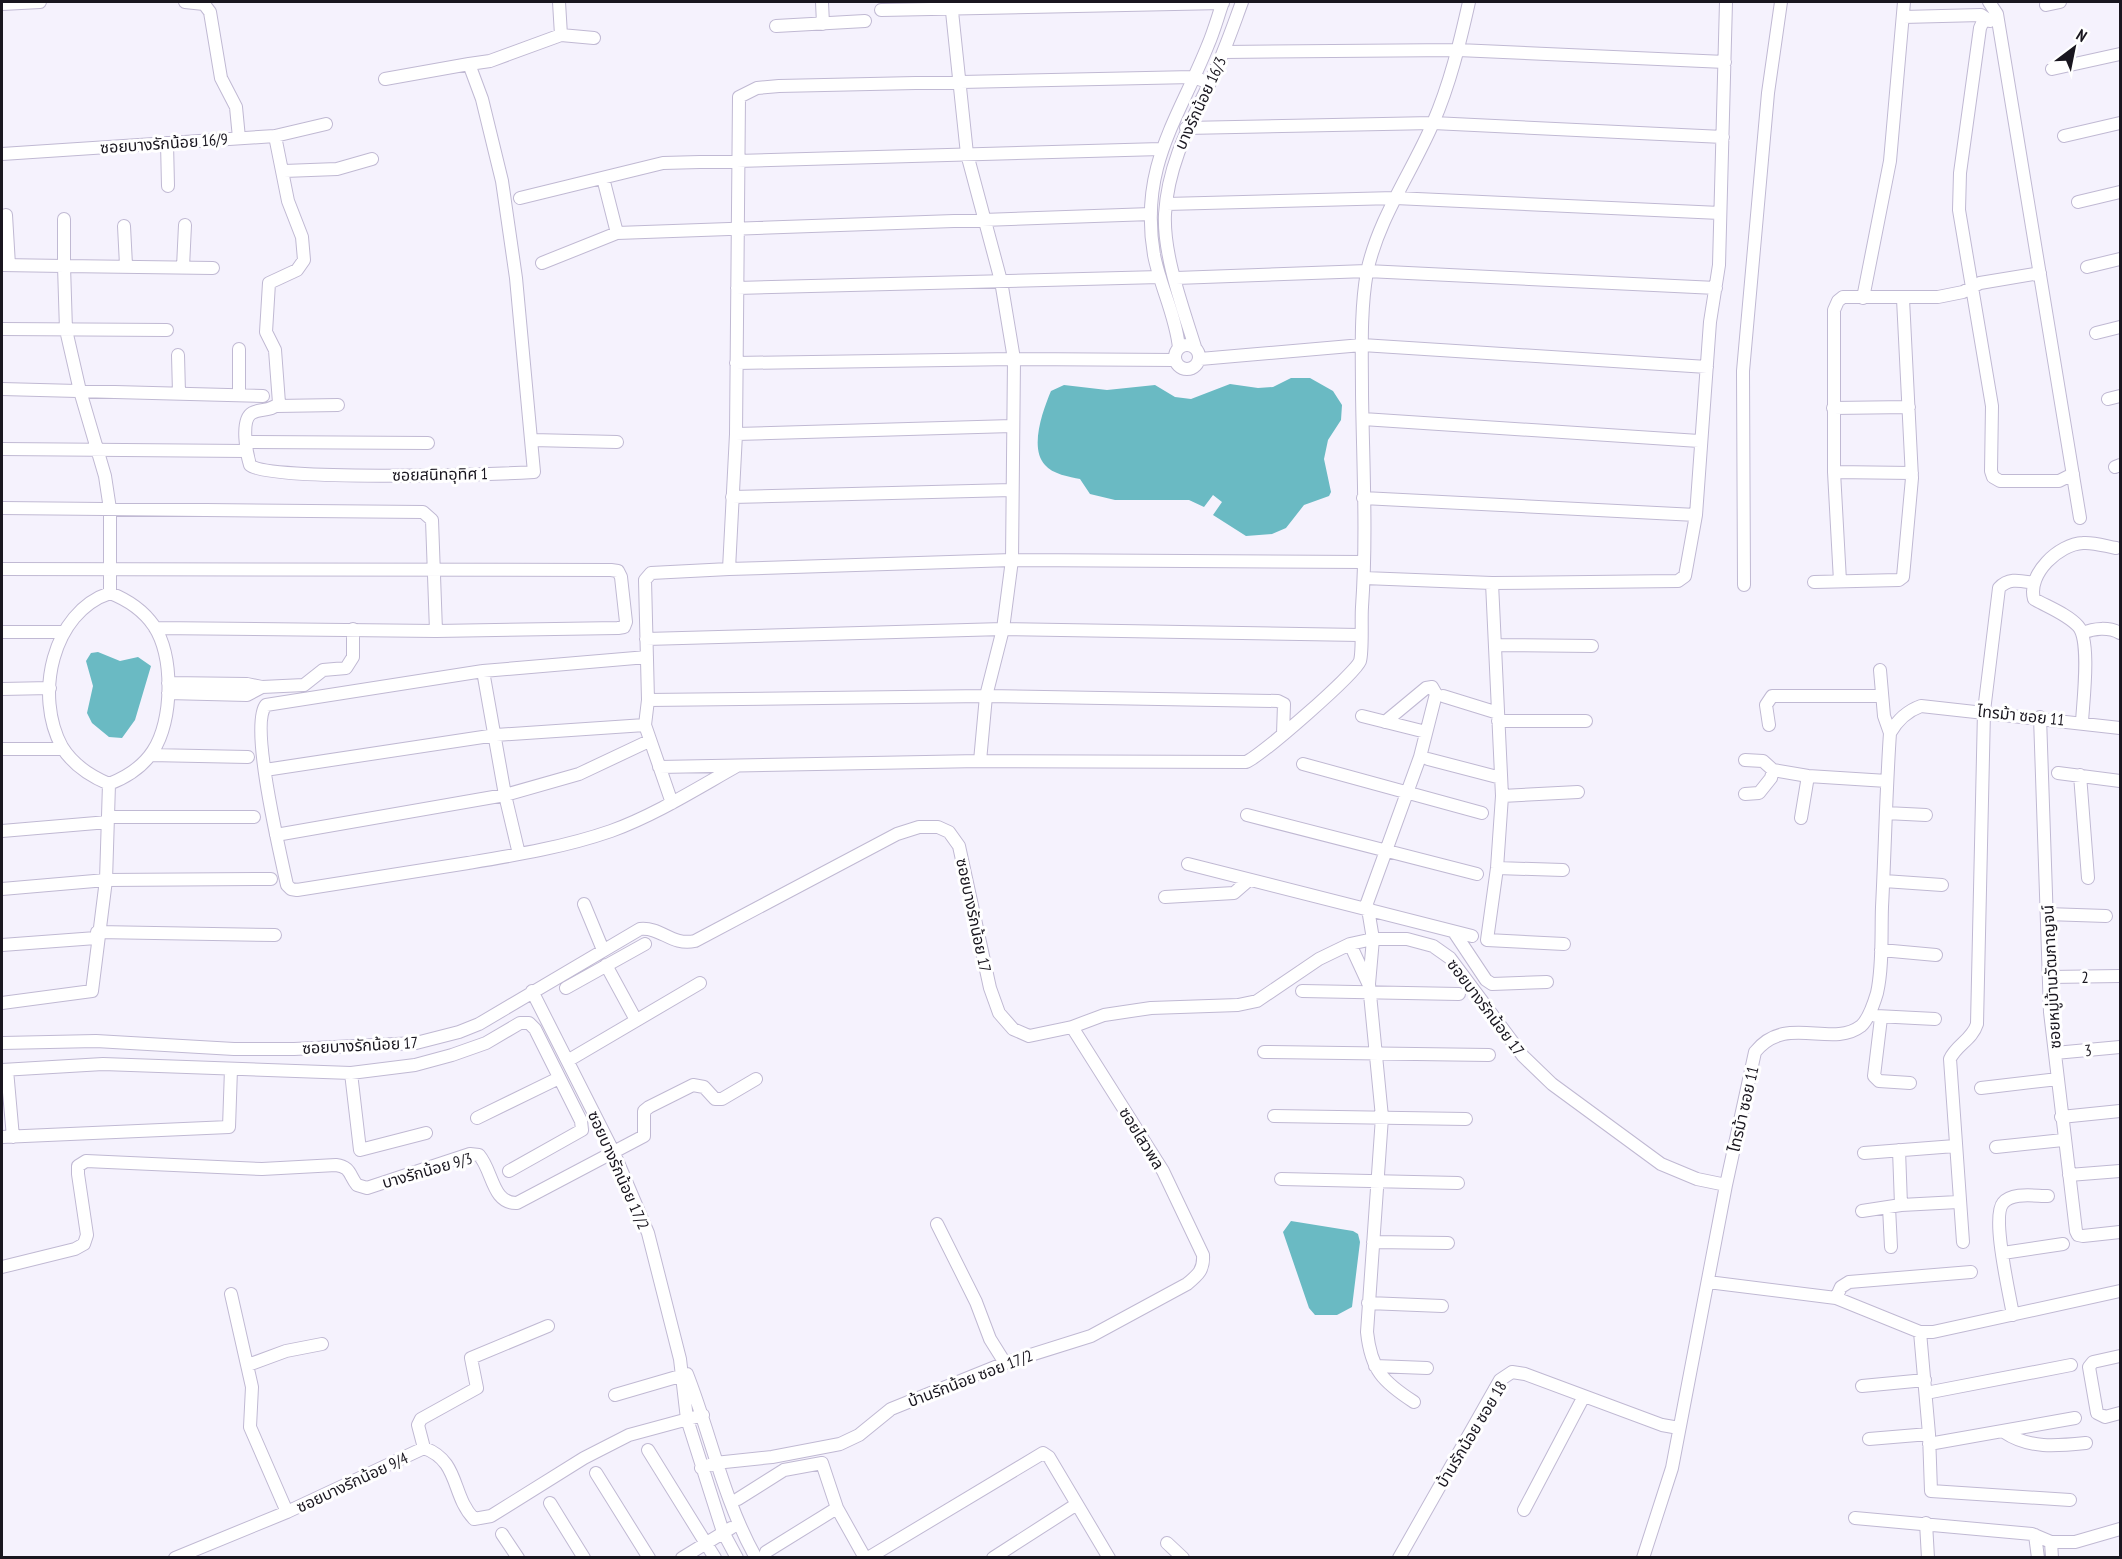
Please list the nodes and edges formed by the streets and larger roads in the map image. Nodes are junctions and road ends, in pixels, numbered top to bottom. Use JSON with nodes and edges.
{"nodes":[{"id":1,"x":40,"y":2,"type":"edge"},
{"id":2,"x":185,"y":2,"type":"edge"},
{"id":3,"x":559,"y":2,"type":"edge"},
{"id":4,"x":822,"y":2,"type":"edge"},
{"id":5,"x":1223,"y":2,"type":"edge"},
{"id":6,"x":1242,"y":2,"type":"edge"},
{"id":7,"x":1469,"y":2,"type":"edge"},
{"id":8,"x":1726,"y":2,"type":"edge"},
{"id":9,"x":1781,"y":2,"type":"edge"},
{"id":10,"x":1904,"y":2,"type":"edge"},
{"id":11,"x":2060,"y":2,"type":"edge"},
{"id":12,"x":1990,"y":3,"type":"edge"},
{"id":13,"x":2,"y":4,"type":"edge"},
{"id":14,"x":212,"y":4,"type":"edge"},
{"id":15,"x":951,"y":5,"type":"edge"},
{"id":16,"x":2046,"y":5,"type":"dead end"},
{"id":17,"x":881,"y":10,"type":"dead end"},
{"id":18,"x":1903,"y":17,"type":"junction"},
{"id":19,"x":1987,"y":17,"type":"junction"},
{"id":20,"x":865,"y":21,"type":"dead end"},
{"id":21,"x":823,"y":24,"type":"junction"},
{"id":22,"x":776,"y":26,"type":"dead end"},
{"id":23,"x":561,"y":35,"type":"junction"},
{"id":24,"x":594,"y":38,"type":"dead end"},
{"id":25,"x":1458,"y":50,"type":"junction"},
{"id":26,"x":1224,"y":52,"type":"junction"},
{"id":27,"x":2121,"y":54,"type":"edge"},
{"id":28,"x":1725,"y":62,"type":"junction"},
{"id":29,"x":469,"y":64,"type":"junction"},
{"id":30,"x":2052,"y":69,"type":"dead end"},
{"id":31,"x":1193,"y":77,"type":"junction"},
{"id":32,"x":385,"y":79,"type":"dead end"},
{"id":33,"x":957,"y":82,"type":"junction"},
{"id":34,"x":1210,"y":83,"type":"junction"},
{"id":35,"x":1433,"y":123,"type":"junction"},
{"id":36,"x":2121,"y":123,"type":"edge"},
{"id":37,"x":326,"y":124,"type":"dead end"},
{"id":38,"x":1186,"y":128,"type":"junction"},
{"id":39,"x":275,"y":136,"type":"junction"},
{"id":40,"x":2064,"y":136,"type":"dead end"},
{"id":41,"x":1723,"y":137,"type":"junction"},
{"id":42,"x":239,"y":138,"type":"junction"},
{"id":43,"x":167,"y":143,"type":"junction"},
{"id":44,"x":1161,"y":149,"type":"junction"},
{"id":45,"x":2,"y":154,"type":"edge"},
{"id":46,"x":967,"y":154,"type":"junction"},
{"id":47,"x":372,"y":159,"type":"dead end"},
{"id":48,"x":737,"y":160,"type":"junction"},
{"id":49,"x":284,"y":171,"type":"junction"},
{"id":50,"x":603,"y":178,"type":"junction"},
{"id":51,"x":168,"y":186,"type":"dead end"},
{"id":52,"x":2121,"y":192,"type":"edge"},
{"id":53,"x":520,"y":198,"type":"dead end"},
{"id":54,"x":1395,"y":198,"type":"junction"},
{"id":55,"x":2078,"y":202,"type":"dead end"},
{"id":56,"x":1166,"y":204,"type":"junction"},
{"id":57,"x":1720,"y":213,"type":"junction"},
{"id":58,"x":1151,"y":214,"type":"junction"},
{"id":59,"x":6,"y":215,"type":"dead end"},
{"id":60,"x":984,"y":218,"type":"junction"},
{"id":61,"x":64,"y":219,"type":"dead end"},
{"id":62,"x":185,"y":225,"type":"dead end"},
{"id":63,"x":124,"y":226,"type":"dead end"},
{"id":64,"x":738,"y":227,"type":"junction"},
{"id":65,"x":617,"y":233,"type":"junction"},
{"id":66,"x":2121,"y":259,"type":"edge"},
{"id":67,"x":542,"y":263,"type":"dead end"},
{"id":68,"x":5,"y":265,"type":"edge"},
{"id":69,"x":126,"y":265,"type":"junction"},
{"id":70,"x":64,"y":266,"type":"junction"},
{"id":71,"x":183,"y":267,"type":"junction"},
{"id":72,"x":2087,"y":267,"type":"dead end"},
{"id":73,"x":213,"y":268,"type":"dead end"},
{"id":74,"x":1367,"y":272,"type":"junction"},
{"id":75,"x":2040,"y":273,"type":"junction"},
{"id":76,"x":1160,"y":277,"type":"junction"},
{"id":77,"x":1176,"y":278,"type":"junction"},
{"id":78,"x":1001,"y":281,"type":"junction"},
{"id":79,"x":737,"y":288,"type":"junction"},
{"id":80,"x":1716,"y":288,"type":"junction"},
{"id":81,"x":1971,"y":288,"type":"junction"},
{"id":82,"x":1863,"y":298,"type":"junction"},
{"id":83,"x":1903,"y":298,"type":"junction"},
{"id":84,"x":2121,"y":327,"type":"edge"},
{"id":85,"x":2,"y":329,"type":"edge"},
{"id":86,"x":66,"y":330,"type":"junction"},
{"id":87,"x":167,"y":330,"type":"dead end"},
{"id":88,"x":2096,"y":333,"type":"dead end"},
{"id":89,"x":1362,"y":345,"type":"junction"},
{"id":90,"x":239,"y":350,"type":"dead end"},
{"id":91,"x":1197,"y":353,"type":"junction"},
{"id":92,"x":1177,"y":354,"type":"junction"},
{"id":93,"x":178,"y":356,"type":"dead end"},
{"id":94,"x":1014,"y":359,"type":"junction"},
{"id":95,"x":736,"y":363,"type":"junction"},
{"id":96,"x":1707,"y":367,"type":"junction"},
{"id":97,"x":2,"y":389,"type":"edge"},
{"id":98,"x":80,"y":391,"type":"junction"},
{"id":99,"x":179,"y":393,"type":"junction"},
{"id":100,"x":239,"y":395,"type":"junction"},
{"id":101,"x":263,"y":396,"type":"dead end"},
{"id":102,"x":2121,"y":396,"type":"edge"},
{"id":103,"x":2108,"y":399,"type":"dead end"},
{"id":104,"x":338,"y":405,"type":"dead end"},
{"id":105,"x":276,"y":406,"type":"junction"},
{"id":106,"x":1909,"y":407,"type":"junction"},
{"id":107,"x":1833,"y":408,"type":"junction"},
{"id":108,"x":1363,"y":419,"type":"junction"},
{"id":109,"x":1012,"y":426,"type":"junction"},
{"id":110,"x":736,"y":434,"type":"junction"},
{"id":111,"x":532,"y":440,"type":"junction"},
{"id":112,"x":1700,"y":441,"type":"junction"},
{"id":113,"x":617,"y":442,"type":"dead end"},
{"id":114,"x":428,"y":443,"type":"dead end"},
{"id":115,"x":246,"y":447,"type":"junction"},
{"id":116,"x":2,"y":449,"type":"edge"},
{"id":117,"x":98,"y":450,"type":"junction"},
{"id":118,"x":1834,"y":472,"type":"junction"},
{"id":119,"x":1912,"y":473,"type":"junction"},
{"id":120,"x":2073,"y":474,"type":"junction"},
{"id":121,"x":1012,"y":490,"type":"junction"},
{"id":122,"x":732,"y":497,"type":"junction"},
{"id":123,"x":1363,"y":498,"type":"junction"},
{"id":124,"x":2,"y":508,"type":"edge"},
{"id":125,"x":110,"y":509,"type":"junction"},
{"id":126,"x":1696,"y":515,"type":"junction"},
{"id":127,"x":2080,"y":518,"type":"dead end"},
{"id":128,"x":2116,"y":548,"type":"dead end"},
{"id":129,"x":1012,"y":560,"type":"junction"},
{"id":130,"x":1364,"y":562,"type":"junction"},
{"id":131,"x":2,"y":568,"type":"edge"},
{"id":132,"x":110,"y":569,"type":"junction"},
{"id":133,"x":729,"y":569,"type":"junction"},
{"id":134,"x":435,"y":571,"type":"junction"},
{"id":135,"x":1364,"y":578,"type":"junction"},
{"id":136,"x":1840,"y":581,"type":"junction"},
{"id":137,"x":1814,"y":582,"type":"dead end"},
{"id":138,"x":1492,"y":583,"type":"junction"},
{"id":139,"x":2034,"y":583,"type":"junction"},
{"id":140,"x":1744,"y":585,"type":"dead end"},
{"id":141,"x":110,"y":593,"type":"junction"},
{"id":142,"x":155,"y":628,"type":"junction"},
{"id":143,"x":353,"y":629,"type":"junction"},
{"id":144,"x":1004,"y":629,"type":"junction"},
{"id":145,"x":436,"y":631,"type":"junction"},
{"id":146,"x":2,"y":632,"type":"edge"},
{"id":147,"x":63,"y":632,"type":"junction"},
{"id":148,"x":2083,"y":633,"type":"junction"},
{"id":149,"x":2121,"y":633,"type":"edge"},
{"id":150,"x":1360,"y":635,"type":"junction"},
{"id":151,"x":646,"y":639,"type":"junction"},
{"id":152,"x":1495,"y":645,"type":"junction"},
{"id":153,"x":1592,"y":646,"type":"dead end"},
{"id":154,"x":647,"y":657,"type":"junction"},
{"id":155,"x":1880,"y":670,"type":"dead end"},
{"id":156,"x":483,"y":671,"type":"junction"},
{"id":157,"x":50,"y":688,"type":"junction"},
{"id":158,"x":168,"y":688,"type":"junction"},
{"id":159,"x":2,"y":689,"type":"edge"},
{"id":160,"x":986,"y":696,"type":"junction"},
{"id":161,"x":1443,"y":696,"type":"dead end"},
{"id":162,"x":1882,"y":696,"type":"junction"},
{"id":163,"x":648,"y":700,"type":"junction"},
{"id":164,"x":1984,"y":711,"type":"junction"},
{"id":165,"x":1362,"y":716,"type":"dead end"},
{"id":166,"x":1498,"y":717,"type":"junction"},
{"id":167,"x":2040,"y":717,"type":"junction"},
{"id":168,"x":1586,"y":721,"type":"dead end"},
{"id":169,"x":1385,"y":722,"type":"junction"},
{"id":170,"x":2082,"y":722,"type":"junction"},
{"id":171,"x":645,"y":725,"type":"junction"},
{"id":172,"x":1769,"y":725,"type":"dead end"},
{"id":173,"x":2121,"y":728,"type":"edge"},
{"id":174,"x":1426,"y":732,"type":"junction"},
{"id":175,"x":1890,"y":733,"type":"junction"},
{"id":176,"x":1283,"y":734,"type":"junction"},
{"id":177,"x":496,"y":735,"type":"junction"},
{"id":178,"x":649,"y":741,"type":"junction"},
{"id":179,"x":2,"y":749,"type":"edge"},
{"id":180,"x":63,"y":749,"type":"junction"},
{"id":181,"x":150,"y":755,"type":"junction"},
{"id":182,"x":248,"y":757,"type":"dead end"},
{"id":183,"x":1428,"y":759,"type":"dead end"},
{"id":184,"x":1745,"y":760,"type":"dead end"},
{"id":185,"x":981,"y":761,"type":"junction"},
{"id":186,"x":1303,"y":764,"type":"dead end"},
{"id":187,"x":738,"y":766,"type":"junction"},
{"id":188,"x":659,"y":767,"type":"junction"},
{"id":189,"x":265,"y":770,"type":"junction"},
{"id":190,"x":1773,"y":770,"type":"junction"},
{"id":191,"x":2058,"y":773,"type":"dead end"},
{"id":192,"x":2080,"y":775,"type":"junction"},
{"id":193,"x":1808,"y":776,"type":"junction"},
{"id":194,"x":1501,"y":778,"type":"junction"},
{"id":195,"x":1887,"y":781,"type":"junction"},
{"id":196,"x":2121,"y":781,"type":"edge"},
{"id":197,"x":109,"y":784,"type":"junction"},
{"id":198,"x":1578,"y":792,"type":"dead end"},
{"id":199,"x":1406,"y":793,"type":"junction"},
{"id":200,"x":1745,"y":794,"type":"dead end"},
{"id":201,"x":505,"y":795,"type":"junction"},
{"id":202,"x":1502,"y":796,"type":"junction"},
{"id":203,"x":672,"y":803,"type":"junction"},
{"id":204,"x":1482,"y":813,"type":"dead end"},
{"id":205,"x":1886,"y":813,"type":"junction"},
{"id":206,"x":1247,"y":815,"type":"dead end"},
{"id":207,"x":1926,"y":815,"type":"dead end"},
{"id":208,"x":254,"y":817,"type":"dead end"},
{"id":209,"x":1801,"y":818,"type":"dead end"},
{"id":210,"x":108,"y":820,"type":"junction"},
{"id":211,"x":2,"y":831,"type":"edge"},
{"id":212,"x":276,"y":835,"type":"junction"},
{"id":213,"x":1384,"y":851,"type":"junction"},
{"id":214,"x":519,"y":854,"type":"junction"},
{"id":215,"x":1188,"y":864,"type":"dead end"},
{"id":216,"x":1497,"y":868,"type":"junction"},
{"id":217,"x":1563,"y":870,"type":"dead end"},
{"id":218,"x":1477,"y":874,"type":"dead end"},
{"id":219,"x":2088,"y":878,"type":"dead end"},
{"id":220,"x":271,"y":879,"type":"dead end"},
{"id":221,"x":106,"y":880,"type":"junction"},
{"id":222,"x":1249,"y":880,"type":"junction"},
{"id":223,"x":1884,"y":881,"type":"junction"},
{"id":224,"x":1942,"y":885,"type":"dead end"},
{"id":225,"x":2,"y":889,"type":"edge"},
{"id":226,"x":1165,"y":897,"type":"dead end"},
{"id":227,"x":584,"y":904,"type":"dead end"},
{"id":228,"x":1367,"y":911,"type":"junction"},
{"id":229,"x":2047,"y":914,"type":"junction"},
{"id":230,"x":2106,"y":916,"type":"dead end"},
{"id":231,"x":1454,"y":933,"type":"junction"},
{"id":232,"x":97,"y":935,"type":"junction"},
{"id":233,"x":275,"y":935,"type":"dead end"},
{"id":234,"x":1472,"y":936,"type":"dead end"},
{"id":235,"x":1373,"y":939,"type":"junction"},
{"id":236,"x":645,"y":944,"type":"dead end"},
{"id":237,"x":1350,"y":944,"type":"junction"},
{"id":238,"x":2,"y":945,"type":"edge"},
{"id":239,"x":1564,"y":945,"type":"dead end"},
{"id":240,"x":603,"y":950,"type":"junction"},
{"id":241,"x":1881,"y":950,"type":"junction"},
{"id":242,"x":1936,"y":955,"type":"dead end"},
{"id":243,"x":606,"y":965,"type":"junction"},
{"id":244,"x":2121,"y":976,"type":"edge"},
{"id":245,"x":2050,"y":977,"type":"junction"},
{"id":246,"x":1547,"y":982,"type":"dead end"},
{"id":247,"x":700,"y":983,"type":"dead end"},
{"id":248,"x":566,"y":988,"type":"dead end"},
{"id":249,"x":1369,"y":988,"type":"junction"},
{"id":250,"x":532,"y":991,"type":"junction"},
{"id":251,"x":1302,"y":991,"type":"dead end"},
{"id":252,"x":1459,"y":994,"type":"dead end"},
{"id":253,"x":2,"y":1002,"type":"edge"},
{"id":254,"x":1868,"y":1014,"type":"junction"},
{"id":255,"x":1881,"y":1018,"type":"junction"},
{"id":256,"x":1935,"y":1019,"type":"dead end"},
{"id":257,"x":636,"y":1020,"type":"junction"},
{"id":258,"x":1072,"y":1027,"type":"junction"},
{"id":259,"x":2,"y":1043,"type":"edge"},
{"id":260,"x":2121,"y":1047,"type":"edge"},
{"id":261,"x":1264,"y":1052,"type":"dead end"},
{"id":262,"x":2055,"y":1053,"type":"junction"},
{"id":263,"x":1376,"y":1054,"type":"junction"},
{"id":264,"x":1489,"y":1055,"type":"dead end"},
{"id":265,"x":569,"y":1060,"type":"junction"},
{"id":266,"x":231,"y":1069,"type":"junction"},
{"id":267,"x":4,"y":1070,"type":"edge"},
{"id":268,"x":351,"y":1073,"type":"junction"},
{"id":269,"x":559,"y":1078,"type":"junction"},
{"id":270,"x":756,"y":1079,"type":"dead end"},
{"id":271,"x":2058,"y":1079,"type":"junction"},
{"id":272,"x":1910,"y":1083,"type":"dead end"},
{"id":273,"x":1980,"y":1088,"type":"dead end"},
{"id":274,"x":2121,"y":1111,"type":"edge"},
{"id":275,"x":1274,"y":1116,"type":"dead end"},
{"id":276,"x":1382,"y":1117,"type":"junction"},
{"id":277,"x":2061,"y":1117,"type":"junction"},
{"id":278,"x":477,"y":1118,"type":"dead end"},
{"id":279,"x":1466,"y":1119,"type":"dead end"},
{"id":280,"x":426,"y":1133,"type":"dead end"},
{"id":281,"x":7,"y":1137,"type":"edge"},
{"id":282,"x":2063,"y":1140,"type":"junction"},
{"id":283,"x":1955,"y":1146,"type":"junction"},
{"id":284,"x":1996,"y":1147,"type":"dead end"},
{"id":285,"x":1899,"y":1150,"type":"junction"},
{"id":286,"x":614,"y":1153,"type":"junction"},
{"id":287,"x":1864,"y":1153,"type":"dead end"},
{"id":288,"x":509,"y":1171,"type":"dead end"},
{"id":289,"x":2121,"y":1171,"type":"edge"},
{"id":290,"x":2069,"y":1175,"type":"junction"},
{"id":291,"x":1281,"y":1179,"type":"dead end"},
{"id":292,"x":1379,"y":1181,"type":"junction"},
{"id":293,"x":1458,"y":1183,"type":"dead end"},
{"id":294,"x":1726,"y":1185,"type":"junction"},
{"id":295,"x":2048,"y":1196,"type":"dead end"},
{"id":296,"x":1958,"y":1202,"type":"junction"},
{"id":297,"x":1895,"y":1206,"type":"junction"},
{"id":298,"x":1862,"y":1211,"type":"dead end"},
{"id":299,"x":937,"y":1224,"type":"dead end"},
{"id":300,"x":2121,"y":1232,"type":"edge"},
{"id":301,"x":1373,"y":1242,"type":"junction"},
{"id":302,"x":1963,"y":1242,"type":"dead end"},
{"id":303,"x":1448,"y":1243,"type":"dead end"},
{"id":304,"x":2063,"y":1244,"type":"dead end"},
{"id":305,"x":1891,"y":1247,"type":"dead end"},
{"id":306,"x":2003,"y":1253,"type":"junction"},
{"id":307,"x":1203,"y":1255,"type":"joint"},
{"id":308,"x":2,"y":1267,"type":"edge"},
{"id":309,"x":1971,"y":1272,"type":"dead end"},
{"id":310,"x":1708,"y":1282,"type":"junction"},
{"id":311,"x":2121,"y":1291,"type":"edge"},
{"id":312,"x":231,"y":1294,"type":"dead end"},
{"id":313,"x":1836,"y":1298,"type":"junction"},
{"id":314,"x":1368,"y":1303,"type":"junction"},
{"id":315,"x":1442,"y":1306,"type":"dead end"},
{"id":316,"x":2013,"y":1315,"type":"junction"},
{"id":317,"x":548,"y":1326,"type":"dead end"},
{"id":318,"x":1920,"y":1332,"type":"junction"},
{"id":319,"x":322,"y":1344,"type":"dead end"},
{"id":320,"x":2121,"y":1356,"type":"edge"},
{"id":321,"x":1005,"y":1363,"type":"junction"},
{"id":322,"x":248,"y":1365,"type":"junction"},
{"id":323,"x":2071,"y":1365,"type":"dead end"},
{"id":324,"x":1374,"y":1366,"type":"junction"},
{"id":325,"x":1427,"y":1368,"type":"dead end"},
{"id":326,"x":685,"y":1375,"type":"junction"},
{"id":327,"x":1862,"y":1386,"type":"dead end"},
{"id":328,"x":1925,"y":1386,"type":"junction"},
{"id":329,"x":615,"y":1395,"type":"dead end"},
{"id":330,"x":1583,"y":1398,"type":"junction"},
{"id":331,"x":1414,"y":1402,"type":"dead end"},
{"id":332,"x":2121,"y":1413,"type":"edge"},
{"id":333,"x":703,"y":1416,"type":"junction"},
{"id":334,"x":2075,"y":1418,"type":"dead end"},
{"id":335,"x":687,"y":1419,"type":"junction"},
{"id":336,"x":1679,"y":1428,"type":"junction"},
{"id":337,"x":2004,"y":1432,"type":"junction"},
{"id":338,"x":1869,"y":1439,"type":"dead end"},
{"id":339,"x":1929,"y":1439,"type":"junction"},
{"id":340,"x":2086,"y":1443,"type":"dead end"},
{"id":341,"x":424,"y":1448,"type":"junction"},
{"id":342,"x":648,"y":1450,"type":"dead end"},
{"id":343,"x":715,"y":1463,"type":"junction"},
{"id":344,"x":701,"y":1468,"type":"junction"},
{"id":345,"x":596,"y":1473,"type":"dead end"},
{"id":346,"x":738,"y":1498,"type":"dead end"},
{"id":347,"x":2070,"y":1500,"type":"dead end"},
{"id":348,"x":550,"y":1503,"type":"dead end"},
{"id":349,"x":1077,"y":1504,"type":"junction"},
{"id":350,"x":837,"y":1508,"type":"junction"},
{"id":351,"x":1524,"y":1510,"type":"dead end"},
{"id":352,"x":287,"y":1512,"type":"junction"},
{"id":353,"x":1855,"y":1518,"type":"dead end"},
{"id":354,"x":1926,"y":1523,"type":"junction"},
{"id":355,"x":737,"y":1525,"type":"junction"},
{"id":356,"x":2121,"y":1529,"type":"edge"},
{"id":357,"x":723,"y":1532,"type":"junction"},
{"id":358,"x":502,"y":1534,"type":"dead end"},
{"id":359,"x":2035,"y":1535,"type":"junction"},
{"id":360,"x":706,"y":1542,"type":"junction"},
{"id":361,"x":1167,"y":1542,"type":"dead end"},
{"id":362,"x":2051,"y":1542,"type":"junction"},
{"id":363,"x":761,"y":1555,"type":"edge"},
{"id":364,"x":175,"y":1557,"type":"edge"},
{"id":365,"x":518,"y":1557,"type":"edge"},
{"id":366,"x":584,"y":1557,"type":"edge"},
{"id":367,"x":649,"y":1557,"type":"edge"},
{"id":368,"x":682,"y":1557,"type":"edge"},
{"id":369,"x":716,"y":1557,"type":"edge"},
{"id":370,"x":737,"y":1557,"type":"edge"},
{"id":371,"x":867,"y":1557,"type":"edge"},
{"id":372,"x":993,"y":1557,"type":"edge"},
{"id":373,"x":1109,"y":1557,"type":"edge"},
{"id":374,"x":1183,"y":1557,"type":"edge"},
{"id":375,"x":1399,"y":1557,"type":"edge"},
{"id":376,"x":1643,"y":1557,"type":"edge"},
{"id":377,"x":1928,"y":1557,"type":"edge"},
{"id":378,"x":2038,"y":1557,"type":"edge"},
{"id":379,"x":2052,"y":1557,"type":"edge"}],
"edges":[{"from":1,"to":13,"type":"street"},
{"from":2,"to":14,"type":"street"},
{"from":3,"to":23,"type":"street"},
{"from":4,"to":21,"type":"street"},
{"from":5,"to":15,"type":"street"},
{"from":5,"to":31,"type":"street"},
{"from":6,"to":26,"type":"street","name":"บางรักน้อย 16/3"},
{"from":7,"to":25,"type":"street"},
{"from":8,"to":28,"type":"street"},
{"from":9,"to":140,"type":"street"},
{"from":10,"to":18,"type":"street"},
{"from":11,"to":16,"type":"street"},
{"from":12,"to":19,"type":"street"},
{"from":14,"to":42,"type":"street"},
{"from":15,"to":17,"type":"street"},
{"from":15,"to":33,"type":"street"},
{"from":18,"to":19,"type":"street"},
{"from":18,"to":82,"type":"street"},
{"from":19,"to":75,"type":"street"},
{"from":19,"to":81,"type":"street"},
{"from":20,"to":21,"type":"street"},
{"from":21,"to":22,"type":"street"},
{"from":23,"to":24,"type":"street"},
{"from":23,"to":29,"type":"street"},
{"from":25,"to":26,"type":"street"},
{"from":25,"to":28,"type":"street"},
{"from":25,"to":35,"type":"street"},
{"from":26,"to":34,"type":"street","name":"บางรักน้อย 16/3"},
{"from":27,"to":30,"type":"street"},
{"from":28,"to":41,"type":"street"},
{"from":29,"to":32,"type":"street"},
{"from":29,"to":111,"type":"street","name":"ซอยสนิทอุทิศ 1"},
{"from":31,"to":33,"type":"street"},
{"from":31,"to":34,"type":"street"},
{"from":31,"to":44,"type":"street"},
{"from":33,"to":46,"type":"street"},
{"from":33,"to":48,"type":"street"},
{"from":34,"to":38,"type":"street","name":"บางรักน้อย 16/3"},
{"from":35,"to":38,"type":"street"},
{"from":35,"to":41,"type":"street"},
{"from":35,"to":54,"type":"street"},
{"from":36,"to":40,"type":"street"},
{"from":37,"to":39,"type":"street","name":"ซอยบางรักน้อย 16/9"},
{"from":38,"to":56,"type":"street","name":"บางรักน้อย 16/3"},
{"from":39,"to":42,"type":"street","name":"ซอยบางรักน้อย 16/9"},
{"from":39,"to":49,"type":"street"},
{"from":41,"to":57,"type":"street"},
{"from":42,"to":43,"type":"street","name":"ซอยบางรักน้อย 16/9"},
{"from":43,"to":45,"type":"street","name":"ซอยบางรักน้อย 16/9"},
{"from":43,"to":51,"type":"street"},
{"from":44,"to":46,"type":"street"},
{"from":44,"to":58,"type":"street"},
{"from":46,"to":48,"type":"street"},
{"from":46,"to":60,"type":"street"},
{"from":47,"to":49,"type":"street"},
{"from":48,"to":50,"type":"street"},
{"from":48,"to":64,"type":"street"},
{"from":49,"to":105,"type":"street"},
{"from":50,"to":53,"type":"street"},
{"from":50,"to":65,"type":"street"},
{"from":52,"to":55,"type":"street"},
{"from":54,"to":56,"type":"street"},
{"from":54,"to":57,"type":"street"},
{"from":54,"to":74,"type":"street"},
{"from":56,"to":77,"type":"street","name":"บางรักน้อย 16/3"},
{"from":57,"to":80,"type":"street"},
{"from":58,"to":60,"type":"street"},
{"from":58,"to":76,"type":"street"},
{"from":59,"to":68,"type":"street"},
{"from":60,"to":64,"type":"street"},
{"from":60,"to":78,"type":"street"},
{"from":61,"to":70,"type":"street"},
{"from":62,"to":71,"type":"street"},
{"from":63,"to":69,"type":"street"},
{"from":64,"to":65,"type":"street"},
{"from":64,"to":79,"type":"street"},
{"from":65,"to":67,"type":"street"},
{"from":66,"to":72,"type":"street"},
{"from":68,"to":70,"type":"street"},
{"from":69,"to":70,"type":"street"},
{"from":69,"to":71,"type":"street"},
{"from":70,"to":86,"type":"street"},
{"from":71,"to":73,"type":"street"},
{"from":74,"to":77,"type":"street"},
{"from":74,"to":80,"type":"street"},
{"from":74,"to":89,"type":"street"},
{"from":75,"to":81,"type":"street"},
{"from":75,"to":120,"type":"street"},
{"from":76,"to":78,"type":"street"},
{"from":76,"to":92,"type":"street"},
{"from":77,"to":91,"type":"street","name":"บางรักน้อย 16/3"},
{"from":78,"to":79,"type":"street"},
{"from":78,"to":94,"type":"street"},
{"from":79,"to":95,"type":"street"},
{"from":80,"to":96,"type":"street"},
{"from":81,"to":83,"type":"street"},
{"from":81,"to":120,"type":"street"},
{"from":82,"to":83,"type":"street"},
{"from":82,"to":107,"type":"street"},
{"from":83,"to":106,"type":"street"},
{"from":84,"to":88,"type":"street"},
{"from":85,"to":86,"type":"street"},
{"from":86,"to":87,"type":"street"},
{"from":86,"to":98,"type":"street"},
{"from":89,"to":91,"type":"street"},
{"from":89,"to":96,"type":"street"},
{"from":89,"to":108,"type":"street"},
{"from":90,"to":100,"type":"street"},
{"from":91,"to":92,"type":"street"},
{"from":91,"to":92,"type":"street"},
{"from":92,"to":94,"type":"street"},
{"from":93,"to":99,"type":"street"},
{"from":94,"to":95,"type":"street"},
{"from":94,"to":109,"type":"street"},
{"from":95,"to":110,"type":"street"},
{"from":96,"to":112,"type":"street"},
{"from":97,"to":98,"type":"street"},
{"from":98,"to":99,"type":"street"},
{"from":98,"to":117,"type":"street"},
{"from":99,"to":100,"type":"street"},
{"from":100,"to":101,"type":"street"},
{"from":102,"to":103,"type":"street"},
{"from":104,"to":105,"type":"street"},
{"from":105,"to":115,"type":"street"},
{"from":106,"to":107,"type":"street"},
{"from":106,"to":119,"type":"street"},
{"from":107,"to":118,"type":"street"},
{"from":108,"to":112,"type":"street"},
{"from":108,"to":123,"type":"street"},
{"from":109,"to":110,"type":"street"},
{"from":109,"to":121,"type":"street"},
{"from":110,"to":122,"type":"street"},
{"from":111,"to":113,"type":"street"},
{"from":111,"to":115,"type":"street","name":"ซอยสนิทอุทิศ 1"},
{"from":112,"to":126,"type":"street"},
{"from":114,"to":115,"type":"street"},
{"from":115,"to":117,"type":"street"},
{"from":116,"to":117,"type":"street"},
{"from":117,"to":125,"type":"street"},
{"from":118,"to":119,"type":"street"},
{"from":118,"to":136,"type":"street"},
{"from":119,"to":136,"type":"street"},
{"from":120,"to":127,"type":"street"},
{"from":121,"to":122,"type":"street"},
{"from":121,"to":129,"type":"street"},
{"from":122,"to":133,"type":"street"},
{"from":123,"to":126,"type":"street"},
{"from":123,"to":130,"type":"street"},
{"from":124,"to":125,"type":"street"},
{"from":125,"to":132,"type":"street"},
{"from":125,"to":134,"type":"street"},
{"from":126,"to":138,"type":"street"},
{"from":128,"to":139,"type":"street"},
{"from":129,"to":130,"type":"street"},
{"from":129,"to":133,"type":"street"},
{"from":129,"to":144,"type":"street"},
{"from":130,"to":135,"type":"street"},
{"from":131,"to":132,"type":"street"},
{"from":132,"to":134,"type":"street"},
{"from":132,"to":141,"type":"street"},
{"from":133,"to":151,"type":"street"},
{"from":134,"to":145,"type":"street"},
{"from":134,"to":145,"type":"street"},
{"from":135,"to":138,"type":"street"},
{"from":135,"to":150,"type":"street"},
{"from":136,"to":137,"type":"street"},
{"from":138,"to":152,"type":"street"},
{"from":139,"to":148,"type":"street"},
{"from":139,"to":164,"type":"street"},
{"from":141,"to":142,"type":"street"},
{"from":141,"to":147,"type":"street"},
{"from":142,"to":143,"type":"street"},
{"from":142,"to":158,"type":"street"},
{"from":143,"to":145,"type":"street"},
{"from":143,"to":158,"type":"street"},
{"from":144,"to":150,"type":"street"},
{"from":144,"to":151,"type":"street"},
{"from":144,"to":160,"type":"street"},
{"from":146,"to":147,"type":"street"},
{"from":147,"to":157,"type":"street"},
{"from":148,"to":149,"type":"street"},
{"from":148,"to":170,"type":"street"},
{"from":150,"to":176,"type":"street"},
{"from":151,"to":154,"type":"street"},
{"from":152,"to":153,"type":"street"},
{"from":152,"to":166,"type":"street"},
{"from":154,"to":156,"type":"street"},
{"from":154,"to":163,"type":"street"},
{"from":155,"to":162,"type":"street"},
{"from":156,"to":177,"type":"street"},
{"from":156,"to":189,"type":"street"},
{"from":157,"to":159,"type":"street"},
{"from":157,"to":180,"type":"street"},
{"from":158,"to":181,"type":"street"},
{"from":160,"to":163,"type":"street"},
{"from":160,"to":176,"type":"street"},
{"from":160,"to":185,"type":"street"},
{"from":161,"to":166,"type":"street"},
{"from":162,"to":172,"type":"street"},
{"from":162,"to":175,"type":"street"},
{"from":163,"to":171,"type":"street"},
{"from":164,"to":167,"type":"street","name":"ไทรม้า ซอย 11"},
{"from":164,"to":175,"type":"street","name":"ไทรม้า ซอย 11"},
{"from":164,"to":283,"type":"street"},
{"from":165,"to":169,"type":"street"},
{"from":166,"to":168,"type":"street"},
{"from":166,"to":194,"type":"street"},
{"from":167,"to":170,"type":"street","name":"ไทรม้า ซอย 11"},
{"from":167,"to":229,"type":"street","name":"ซอยหมู่บ้านวัฒกาญจน์"},
{"from":169,"to":174,"type":"street"},
{"from":169,"to":174,"type":"street"},
{"from":170,"to":173,"type":"street","name":"ไทรม้า ซอย 11"},
{"from":171,"to":177,"type":"street"},
{"from":171,"to":178,"type":"street"},
{"from":174,"to":199,"type":"street"},
{"from":175,"to":195,"type":"street"},
{"from":176,"to":185,"type":"street"},
{"from":177,"to":189,"type":"street"},
{"from":177,"to":201,"type":"street"},
{"from":178,"to":188,"type":"street"},
{"from":178,"to":201,"type":"street"},
{"from":179,"to":180,"type":"street"},
{"from":180,"to":197,"type":"street"},
{"from":181,"to":182,"type":"street"},
{"from":181,"to":197,"type":"street"},
{"from":183,"to":194,"type":"street"},
{"from":184,"to":190,"type":"street"},
{"from":185,"to":187,"type":"street"},
{"from":186,"to":199,"type":"street"},
{"from":187,"to":188,"type":"street"},
{"from":187,"to":203,"type":"street"},
{"from":188,"to":203,"type":"street"},
{"from":189,"to":212,"type":"street"},
{"from":190,"to":193,"type":"street"},
{"from":190,"to":200,"type":"street"},
{"from":191,"to":192,"type":"street"},
{"from":192,"to":196,"type":"street"},
{"from":192,"to":219,"type":"street"},
{"from":193,"to":195,"type":"street"},
{"from":193,"to":209,"type":"street"},
{"from":194,"to":202,"type":"street"},
{"from":195,"to":205,"type":"street"},
{"from":197,"to":210,"type":"street"},
{"from":198,"to":202,"type":"street"},
{"from":199,"to":204,"type":"street"},
{"from":199,"to":213,"type":"street"},
{"from":201,"to":212,"type":"street"},
{"from":201,"to":214,"type":"street"},
{"from":202,"to":216,"type":"street"},
{"from":203,"to":214,"type":"street"},
{"from":205,"to":207,"type":"street"},
{"from":205,"to":223,"type":"street"},
{"from":206,"to":213,"type":"street"},
{"from":208,"to":210,"type":"street"},
{"from":210,"to":211,"type":"street"},
{"from":210,"to":221,"type":"street"},
{"from":212,"to":214,"type":"street"},
{"from":213,"to":218,"type":"street"},
{"from":213,"to":228,"type":"street"},
{"from":215,"to":222,"type":"street"},
{"from":216,"to":217,"type":"street"},
{"from":216,"to":239,"type":"street"},
{"from":220,"to":221,"type":"street"},
{"from":221,"to":225,"type":"street"},
{"from":221,"to":232,"type":"street"},
{"from":222,"to":226,"type":"street"},
{"from":222,"to":228,"type":"street"},
{"from":223,"to":224,"type":"street"},
{"from":223,"to":241,"type":"street"},
{"from":227,"to":240,"type":"street"},
{"from":228,"to":231,"type":"street"},
{"from":228,"to":235,"type":"street"},
{"from":229,"to":230,"type":"street"},
{"from":229,"to":245,"type":"street","name":"ซอยหมู่บ้านวัฒกาญจน์"},
{"from":231,"to":234,"type":"street"},
{"from":231,"to":246,"type":"street"},
{"from":232,"to":233,"type":"street"},
{"from":232,"to":238,"type":"street"},
{"from":232,"to":253,"type":"street"},
{"from":235,"to":237,"type":"street","name":"ซอยบางรักน้อย 17"},
{"from":235,"to":249,"type":"street"},
{"from":235,"to":294,"type":"street","name":"ซอยบางรักน้อย 17"},
{"from":236,"to":243,"type":"street"},
{"from":237,"to":249,"type":"street"},
{"from":237,"to":258,"type":"street","name":"ซอยบางรักน้อย 17"},
{"from":240,"to":250,"type":"street","name":"ซอยบางรักน้อย 17"},
{"from":240,"to":258,"type":"street","name":"ซอยบางรักน้อย 17"},
{"from":241,"to":242,"type":"street"},
{"from":241,"to":254,"type":"street"},
{"from":243,"to":248,"type":"street"},
{"from":243,"to":257,"type":"street"},
{"from":244,"to":245,"type":"street","name":"2"},
{"from":245,"to":262,"type":"street","name":"ซอยหมู่บ้านวัฒกาญจน์"},
{"from":247,"to":257,"type":"street"},
{"from":249,"to":251,"type":"street"},
{"from":249,"to":252,"type":"street"},
{"from":249,"to":263,"type":"street"},
{"from":250,"to":259,"type":"street","name":"ซอยบางรักน้อย 17"},
{"from":250,"to":265,"type":"street","name":"ซอยบางรักน้อย 17/2"},
{"from":254,"to":255,"type":"street"},
{"from":254,"to":294,"type":"street","name":"ไทรม้า ซอย 11"},
{"from":255,"to":256,"type":"street"},
{"from":255,"to":272,"type":"street"},
{"from":257,"to":265,"type":"street"},
{"from":258,"to":307,"type":"street","name":"ซอยไสวพล"},
{"from":260,"to":262,"type":"street","name":"3"},
{"from":261,"to":263,"type":"street"},
{"from":262,"to":271,"type":"street","name":"ซอยหมู่บ้านวัฒกาญจน์"},
{"from":263,"to":264,"type":"street"},
{"from":263,"to":276,"type":"street"},
{"from":265,"to":286,"type":"street","name":"ซอยบางรักน้อย 17/2"},
{"from":266,"to":267,"type":"street"},
{"from":266,"to":268,"type":"street"},
{"from":266,"to":281,"type":"street"},
{"from":267,"to":281,"type":"street"},
{"from":268,"to":269,"type":"street"},
{"from":268,"to":280,"type":"street"},
{"from":269,"to":278,"type":"street"},
{"from":269,"to":288,"type":"street"},
{"from":270,"to":286,"type":"street","name":"บางรักน้อย 9/3"},
{"from":271,"to":273,"type":"street"},
{"from":271,"to":277,"type":"street","name":"ซอยหมู่บ้านวัฒกาญจน์"},
{"from":274,"to":277,"type":"street"},
{"from":275,"to":276,"type":"street"},
{"from":276,"to":279,"type":"street"},
{"from":276,"to":292,"type":"street"},
{"from":277,"to":282,"type":"street","name":"ซอยหมู่บ้านวัฒกาญจน์"},
{"from":282,"to":284,"type":"street"},
{"from":282,"to":290,"type":"street","name":"ซอยหมู่บ้านวัฒกาญจน์"},
{"from":283,"to":285,"type":"street"},
{"from":283,"to":296,"type":"street"},
{"from":285,"to":287,"type":"street"},
{"from":285,"to":297,"type":"street"},
{"from":286,"to":308,"type":"street","name":"บางรักน้อย 9/3"},
{"from":286,"to":326,"type":"street","name":"ซอยบางรักน้อย 17/2"},
{"from":289,"to":290,"type":"street"},
{"from":290,"to":300,"type":"street","name":"ซอยหมู่บ้านวัฒกาญจน์"},
{"from":291,"to":292,"type":"street"},
{"from":292,"to":293,"type":"street"},
{"from":292,"to":301,"type":"street"},
{"from":294,"to":310,"type":"street","name":"ไทรม้า ซอย 11"},
{"from":295,"to":306,"type":"street"},
{"from":296,"to":297,"type":"street"},
{"from":296,"to":302,"type":"street"},
{"from":297,"to":298,"type":"street"},
{"from":297,"to":305,"type":"street"},
{"from":299,"to":321,"type":"street"},
{"from":301,"to":303,"type":"street"},
{"from":301,"to":314,"type":"street"},
{"from":304,"to":306,"type":"street"},
{"from":306,"to":316,"type":"street"},
{"from":307,"to":321,"type":"street","name":"บ้านรักน้อย ซอย 17/2"},
{"from":309,"to":313,"type":"street"},
{"from":310,"to":313,"type":"street"},
{"from":310,"to":336,"type":"street","name":"ไทรม้า ซอย 11"},
{"from":311,"to":316,"type":"street"},
{"from":312,"to":322,"type":"street"},
{"from":313,"to":318,"type":"street"},
{"from":314,"to":315,"type":"street"},
{"from":314,"to":324,"type":"street"},
{"from":316,"to":318,"type":"street"},
{"from":317,"to":341,"type":"street"},
{"from":318,"to":328,"type":"street"},
{"from":319,"to":322,"type":"street"},
{"from":320,"to":332,"type":"street"},
{"from":321,"to":343,"type":"street","name":"บ้านรักน้อย ซอย 17/2"},
{"from":322,"to":352,"type":"street"},
{"from":323,"to":328,"type":"street"},
{"from":324,"to":325,"type":"street"},
{"from":324,"to":331,"type":"street"},
{"from":326,"to":329,"type":"street"},
{"from":326,"to":333,"type":"street","name":"ซอยบางรักน้อย 17/2"},
{"from":326,"to":335,"type":"street","name":"ซอยบางรักน้อย 17/2"},
{"from":327,"to":328,"type":"street"},
{"from":328,"to":339,"type":"street"},
{"from":330,"to":336,"type":"street","name":"บ้านรักน้อย ซอย 18"},
{"from":330,"to":351,"type":"street"},
{"from":330,"to":375,"type":"street","name":"บ้านรักน้อย ซอย 18"},
{"from":333,"to":335,"type":"street"},
{"from":333,"to":343,"type":"street","name":"ซอยบางรักน้อย 17/2"},
{"from":334,"to":337,"type":"street"},
{"from":335,"to":341,"type":"street","name":"ซอยบางรักน้อย 9/4"},
{"from":335,"to":344,"type":"street","name":"ซอยบางรักน้อย 17/2"},
{"from":336,"to":376,"type":"street","name":"ไทรม้า ซอย 11"},
{"from":337,"to":339,"type":"street"},
{"from":337,"to":340,"type":"street"},
{"from":338,"to":339,"type":"street"},
{"from":339,"to":347,"type":"street"},
{"from":341,"to":352,"type":"street","name":"ซอยบางรักน้อย 9/4"},
{"from":342,"to":360,"type":"street"},
{"from":343,"to":344,"type":"street","name":"บ้านรักน้อย ซอย 17/2"},
{"from":343,"to":355,"type":"street","name":"ซอยบางรักน้อย 17/2"},
{"from":344,"to":357,"type":"street","name":"ซอยบางรักน้อย 17/2"},
{"from":345,"to":367,"type":"street"},
{"from":346,"to":350,"type":"street"},
{"from":348,"to":366,"type":"street"},
{"from":349,"to":371,"type":"street"},
{"from":349,"to":372,"type":"street"},
{"from":349,"to":373,"type":"street"},
{"from":350,"to":363,"type":"street"},
{"from":350,"to":371,"type":"street"},
{"from":352,"to":364,"type":"street","name":"ซอยบางรักน้อย 9/4"},
{"from":353,"to":354,"type":"street"},
{"from":354,"to":359,"type":"street"},
{"from":354,"to":377,"type":"street"},
{"from":355,"to":357,"type":"street"},
{"from":355,"to":363,"type":"street","name":"ซอยบางรักน้อย 17/2"},
{"from":356,"to":362,"type":"street"},
{"from":357,"to":360,"type":"street"},
{"from":357,"to":370,"type":"street","name":"ซอยบางรักน้อย 17/2"},
{"from":358,"to":365,"type":"street"},
{"from":359,"to":362,"type":"street"},
{"from":359,"to":378,"type":"street"},
{"from":360,"to":368,"type":"street"},
{"from":360,"to":369,"type":"street"},
{"from":361,"to":374,"type":"street"},
{"from":362,"to":379,"type":"street"}]}
